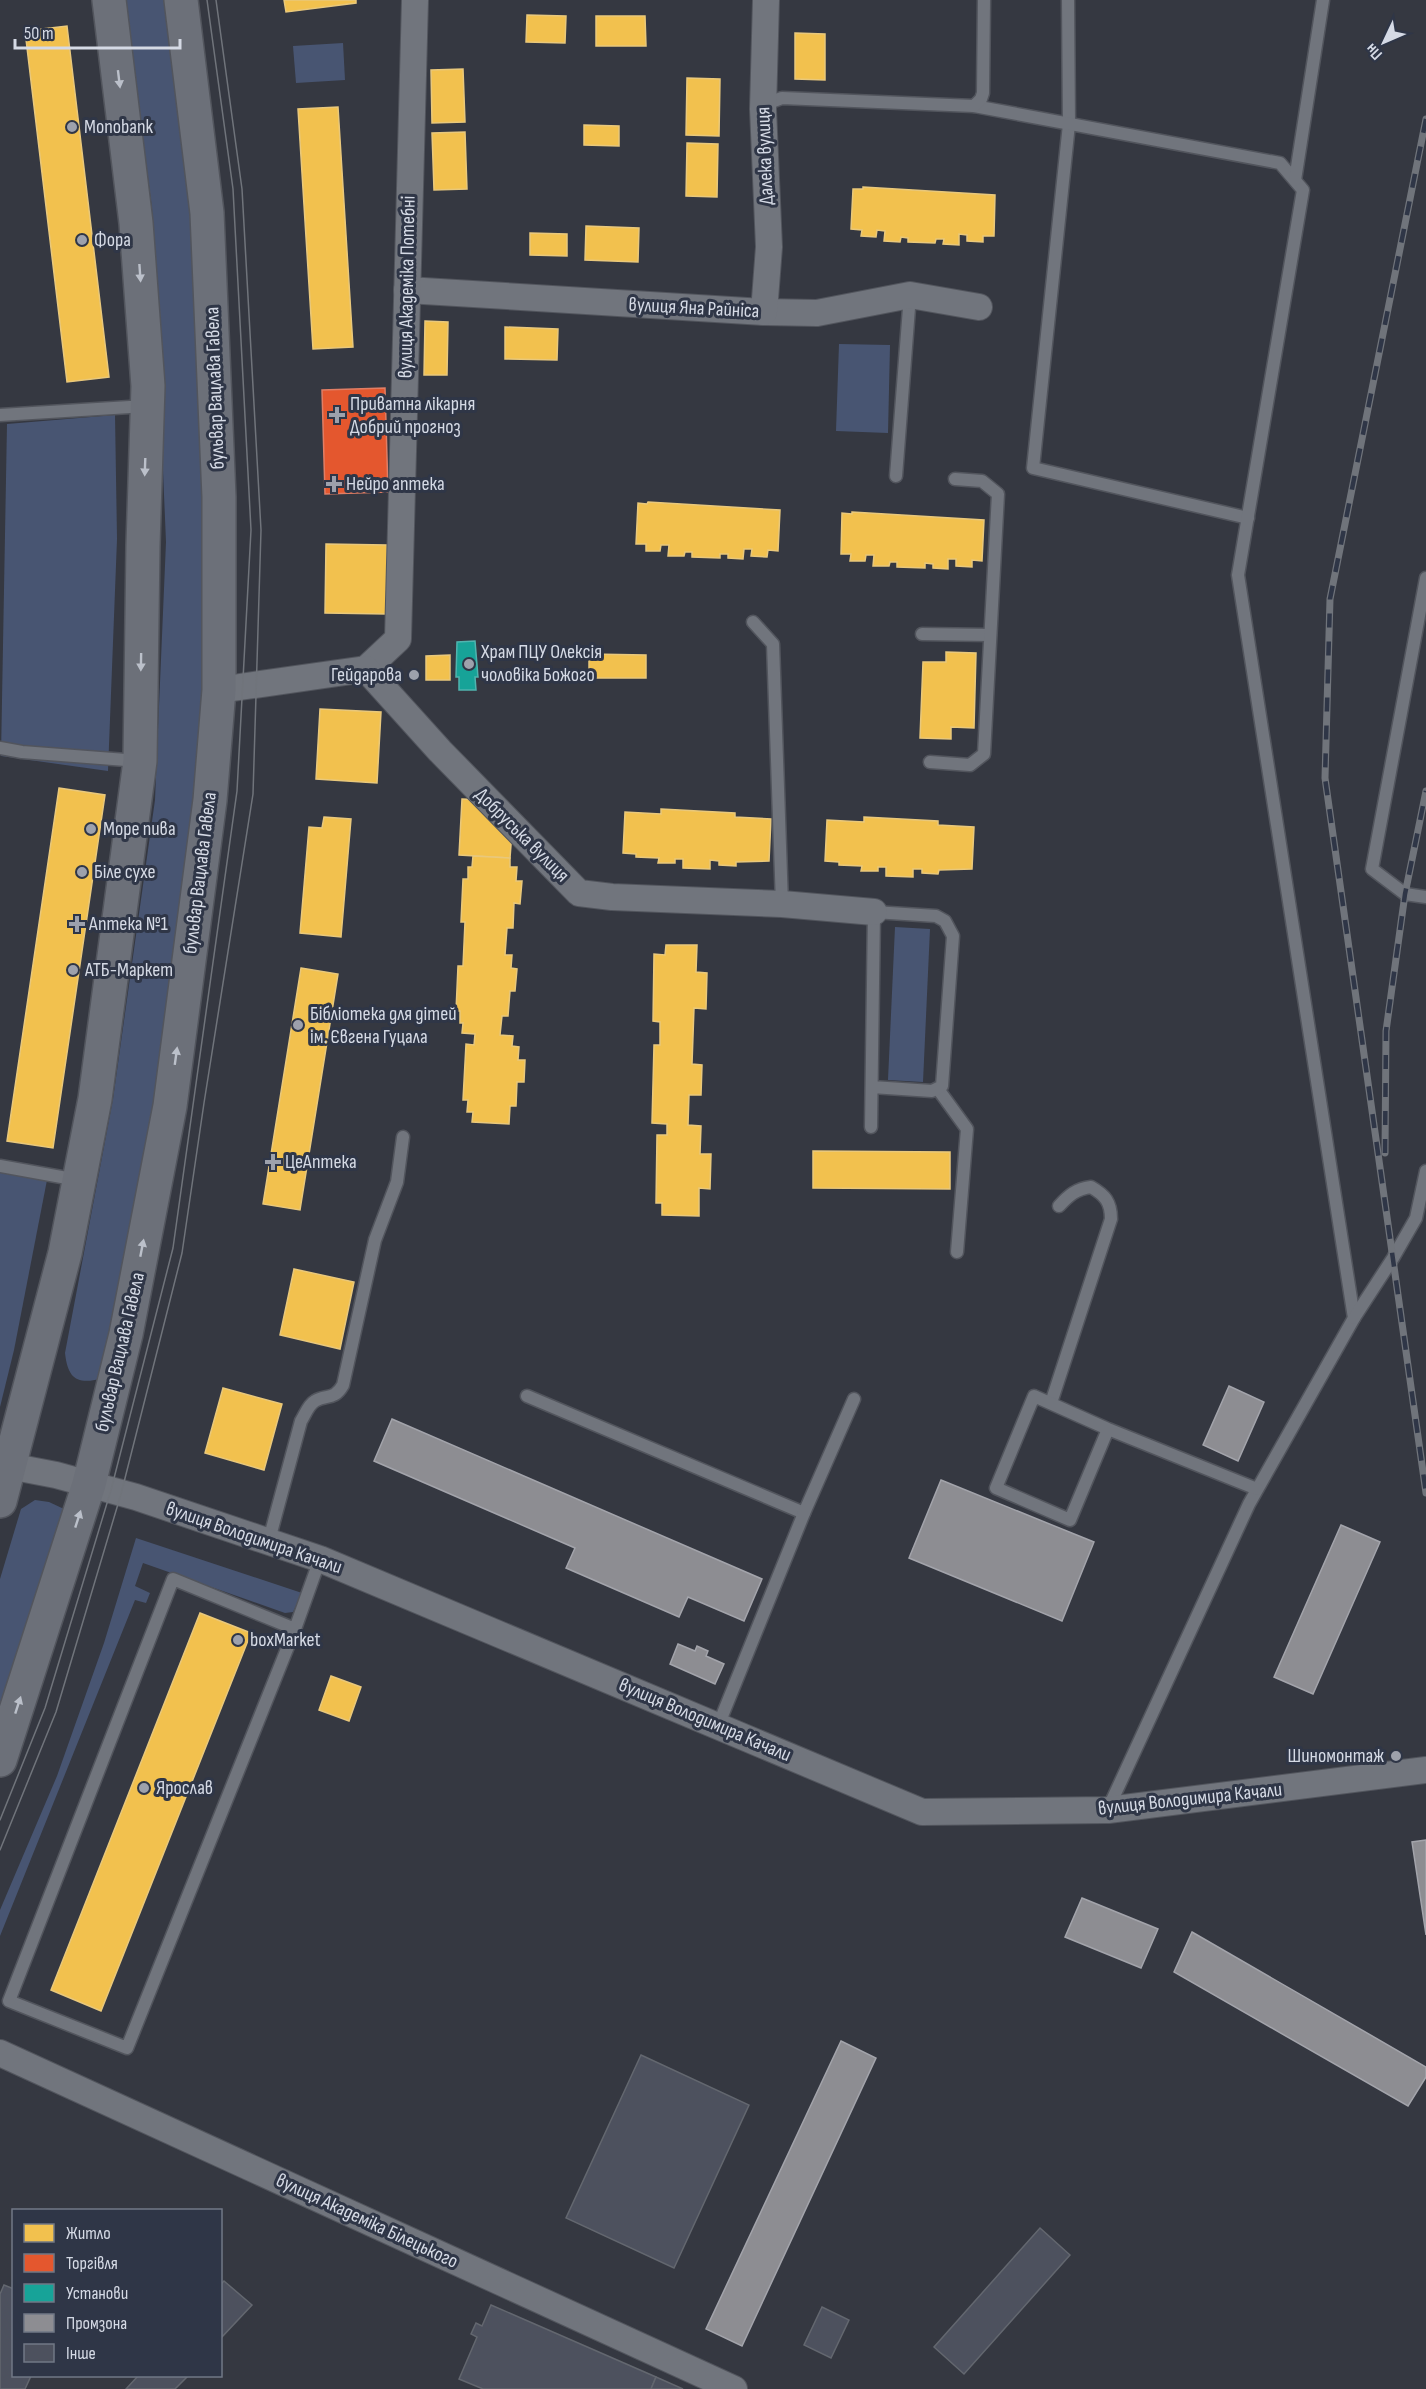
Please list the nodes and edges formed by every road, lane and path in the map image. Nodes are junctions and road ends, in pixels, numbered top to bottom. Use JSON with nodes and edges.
{"nodes":[{"id":1,"x":109,"y":0,"type":"edge"},
{"id":2,"x":181,"y":0,"type":"edge"},
{"id":3,"x":415,"y":0,"type":"edge"},
{"id":4,"x":766,"y":0,"type":"edge"},
{"id":5,"x":984,"y":0,"type":"edge"},
{"id":6,"x":1068,"y":0,"type":"edge"},
{"id":7,"x":1323,"y":0,"type":"edge"},
{"id":8,"x":975,"y":106,"type":"junction"},
{"id":9,"x":763,"y":109,"type":"junction"},
{"id":10,"x":1069,"y":124,"type":"junction"},
{"id":11,"x":1295,"y":180,"type":"junction"},
{"id":12,"x":407,"y":290,"type":"junction"},
{"id":13,"x":910,"y":295,"type":"junction"},
{"id":14,"x":979,"y":307,"type":"dead end"},
{"id":15,"x":764,"y":312,"type":"junction"},
{"id":16,"x":148,"y":406,"type":"junction"},
{"id":17,"x":0,"y":415,"type":"edge"},
{"id":18,"x":896,"y":476,"type":"dead end"},
{"id":19,"x":955,"y":478,"type":"dead end"},
{"id":20,"x":1248,"y":518,"type":"junction"},
{"id":21,"x":1426,"y":578,"type":"edge"},
{"id":22,"x":753,"y":622,"type":"dead end"},
{"id":23,"x":922,"y":634,"type":"dead end"},
{"id":24,"x":990,"y":635,"type":"junction"},
{"id":25,"x":366,"y":669,"type":"junction"},
{"id":26,"x":219,"y":690,"type":"junction"},
{"id":27,"x":0,"y":748,"type":"edge"},
{"id":28,"x":140,"y":761,"type":"junction"},
{"id":29,"x":930,"y":762,"type":"dead end"},
{"id":30,"x":1426,"y":897,"type":"edge"},
{"id":31,"x":782,"y":904,"type":"junction"},
{"id":32,"x":874,"y":912,"type":"junction"},
{"id":33,"x":872,"y":1087,"type":"junction"},
{"id":34,"x":938,"y":1089,"type":"junction"},
{"id":35,"x":871,"y":1127,"type":"dead end"},
{"id":36,"x":403,"y":1137,"type":"dead end"},
{"id":37,"x":0,"y":1166,"type":"edge"},
{"id":38,"x":1426,"y":1171,"type":"edge"},
{"id":39,"x":78,"y":1180,"type":"junction"},
{"id":40,"x":1059,"y":1206,"type":"dead end"},
{"id":41,"x":957,"y":1252,"type":"dead end"},
{"id":42,"x":1354,"y":1318,"type":"junction"},
{"id":43,"x":528,"y":1396,"type":"dead end"},
{"id":44,"x":854,"y":1399,"type":"dead end"},
{"id":45,"x":1051,"y":1404,"type":"junction"},
{"id":46,"x":1108,"y":1429,"type":"junction"},
{"id":47,"x":9,"y":1466,"type":"junction"},
{"id":48,"x":89,"y":1484,"type":"junction"},
{"id":49,"x":1257,"y":1489,"type":"junction"},
{"id":50,"x":0,"y":1501,"type":"edge"},
{"id":51,"x":804,"y":1513,"type":"junction"},
{"id":52,"x":268,"y":1540,"type":"junction"},
{"id":53,"x":320,"y":1558,"type":"junction"},
{"id":54,"x":295,"y":1629,"type":"junction"},
{"id":55,"x":718,"y":1726,"type":"junction"},
{"id":56,"x":0,"y":1760,"type":"edge"},
{"id":57,"x":1426,"y":1770,"type":"edge"},
{"id":58,"x":1108,"y":1810,"type":"junction"},
{"id":59,"x":0,"y":2053,"type":"edge"},
{"id":60,"x":734,"y":2389,"type":"edge"}],
"edges":[{"from":1,"to":16,"type":"main road","one_way":true},
{"from":2,"to":26,"type":"main road","name":"бульвар Вацлава Гавела"},
{"from":3,"to":12,"type":"street","name":"вулиця Академіка Потебні"},
{"from":4,"to":9,"type":"street","name":"Далека вулиця"},
{"from":5,"to":8,"type":"lane"},
{"from":6,"to":10,"type":"lane"},
{"from":7,"to":11,"type":"lane"},
{"from":8,"to":9,"type":"lane"},
{"from":8,"to":10,"type":"lane"},
{"from":9,"to":15,"type":"street","name":"Далека вулиця"},
{"from":10,"to":11,"type":"lane"},
{"from":10,"to":20,"type":"lane"},
{"from":11,"to":20,"type":"lane"},
{"from":12,"to":15,"type":"street","name":"вулиця Яна Райніса"},
{"from":12,"to":25,"type":"street","name":"вулиця Академіка Потебні"},
{"from":13,"to":14,"type":"street","name":"вулиця Яна Райніса"},
{"from":13,"to":15,"type":"street","name":"вулиця Яна Райніса"},
{"from":13,"to":18,"type":"lane"},
{"from":16,"to":17,"type":"lane"},
{"from":16,"to":28,"type":"main road","one_way":true},
{"from":19,"to":24,"type":"lane"},
{"from":20,"to":42,"type":"lane"},
{"from":21,"to":30,"type":"lane"},
{"from":22,"to":31,"type":"lane"},
{"from":23,"to":24,"type":"lane"},
{"from":24,"to":29,"type":"lane"},
{"from":25,"to":26,"type":"street"},
{"from":25,"to":31,"type":"street","name":"Добруська вулиця"},
{"from":48,"to":26,"type":"main road","name":"бульвар Вацлава Гавела","one_way":true},
{"from":27,"to":28,"type":"lane"},
{"from":28,"to":39,"type":"main road"},
{"from":31,"to":32,"type":"street","name":"Добруська вулиця"},
{"from":32,"to":33,"type":"lane"},
{"from":32,"to":34,"type":"lane"},
{"from":33,"to":34,"type":"lane"},
{"from":33,"to":35,"type":"lane"},
{"from":34,"to":41,"type":"lane"},
{"from":36,"to":52,"type":"lane"},
{"from":37,"to":39,"type":"lane"},
{"from":38,"to":42,"type":"lane"},
{"from":39,"to":47,"type":"main road"},
{"from":40,"to":45,"type":"lane"},
{"from":42,"to":49,"type":"lane"},
{"from":43,"to":51,"type":"lane"},
{"from":44,"to":51,"type":"lane"},
{"from":45,"to":46,"type":"lane"},
{"from":45,"to":46,"type":"lane"},
{"from":46,"to":49,"type":"lane"},
{"from":47,"to":48,"type":"street","name":"вулиця Володимира Качали"},
{"from":47,"to":50,"type":"main road"},
{"from":48,"to":52,"type":"street","name":"вулиця Володимира Качали"},
{"from":56,"to":48,"type":"main road","name":"бульвар Вацлава Гавела","one_way":true},
{"from":49,"to":58,"type":"lane"},
{"from":51,"to":55,"type":"lane"},
{"from":52,"to":53,"type":"street","name":"вулиця Володимира Качали"},
{"from":53,"to":54,"type":"lane"},
{"from":53,"to":55,"type":"street","name":"вулиця Володимира Качали"},
{"from":54,"to":54,"type":"lane"},
{"from":55,"to":58,"type":"street","name":"вулиця Володимира Качали"},
{"from":57,"to":58,"type":"street","name":"вулиця Володимира Качали"},
{"from":59,"to":60,"type":"street","name":"вулиця Академіка Білецького"}]}
